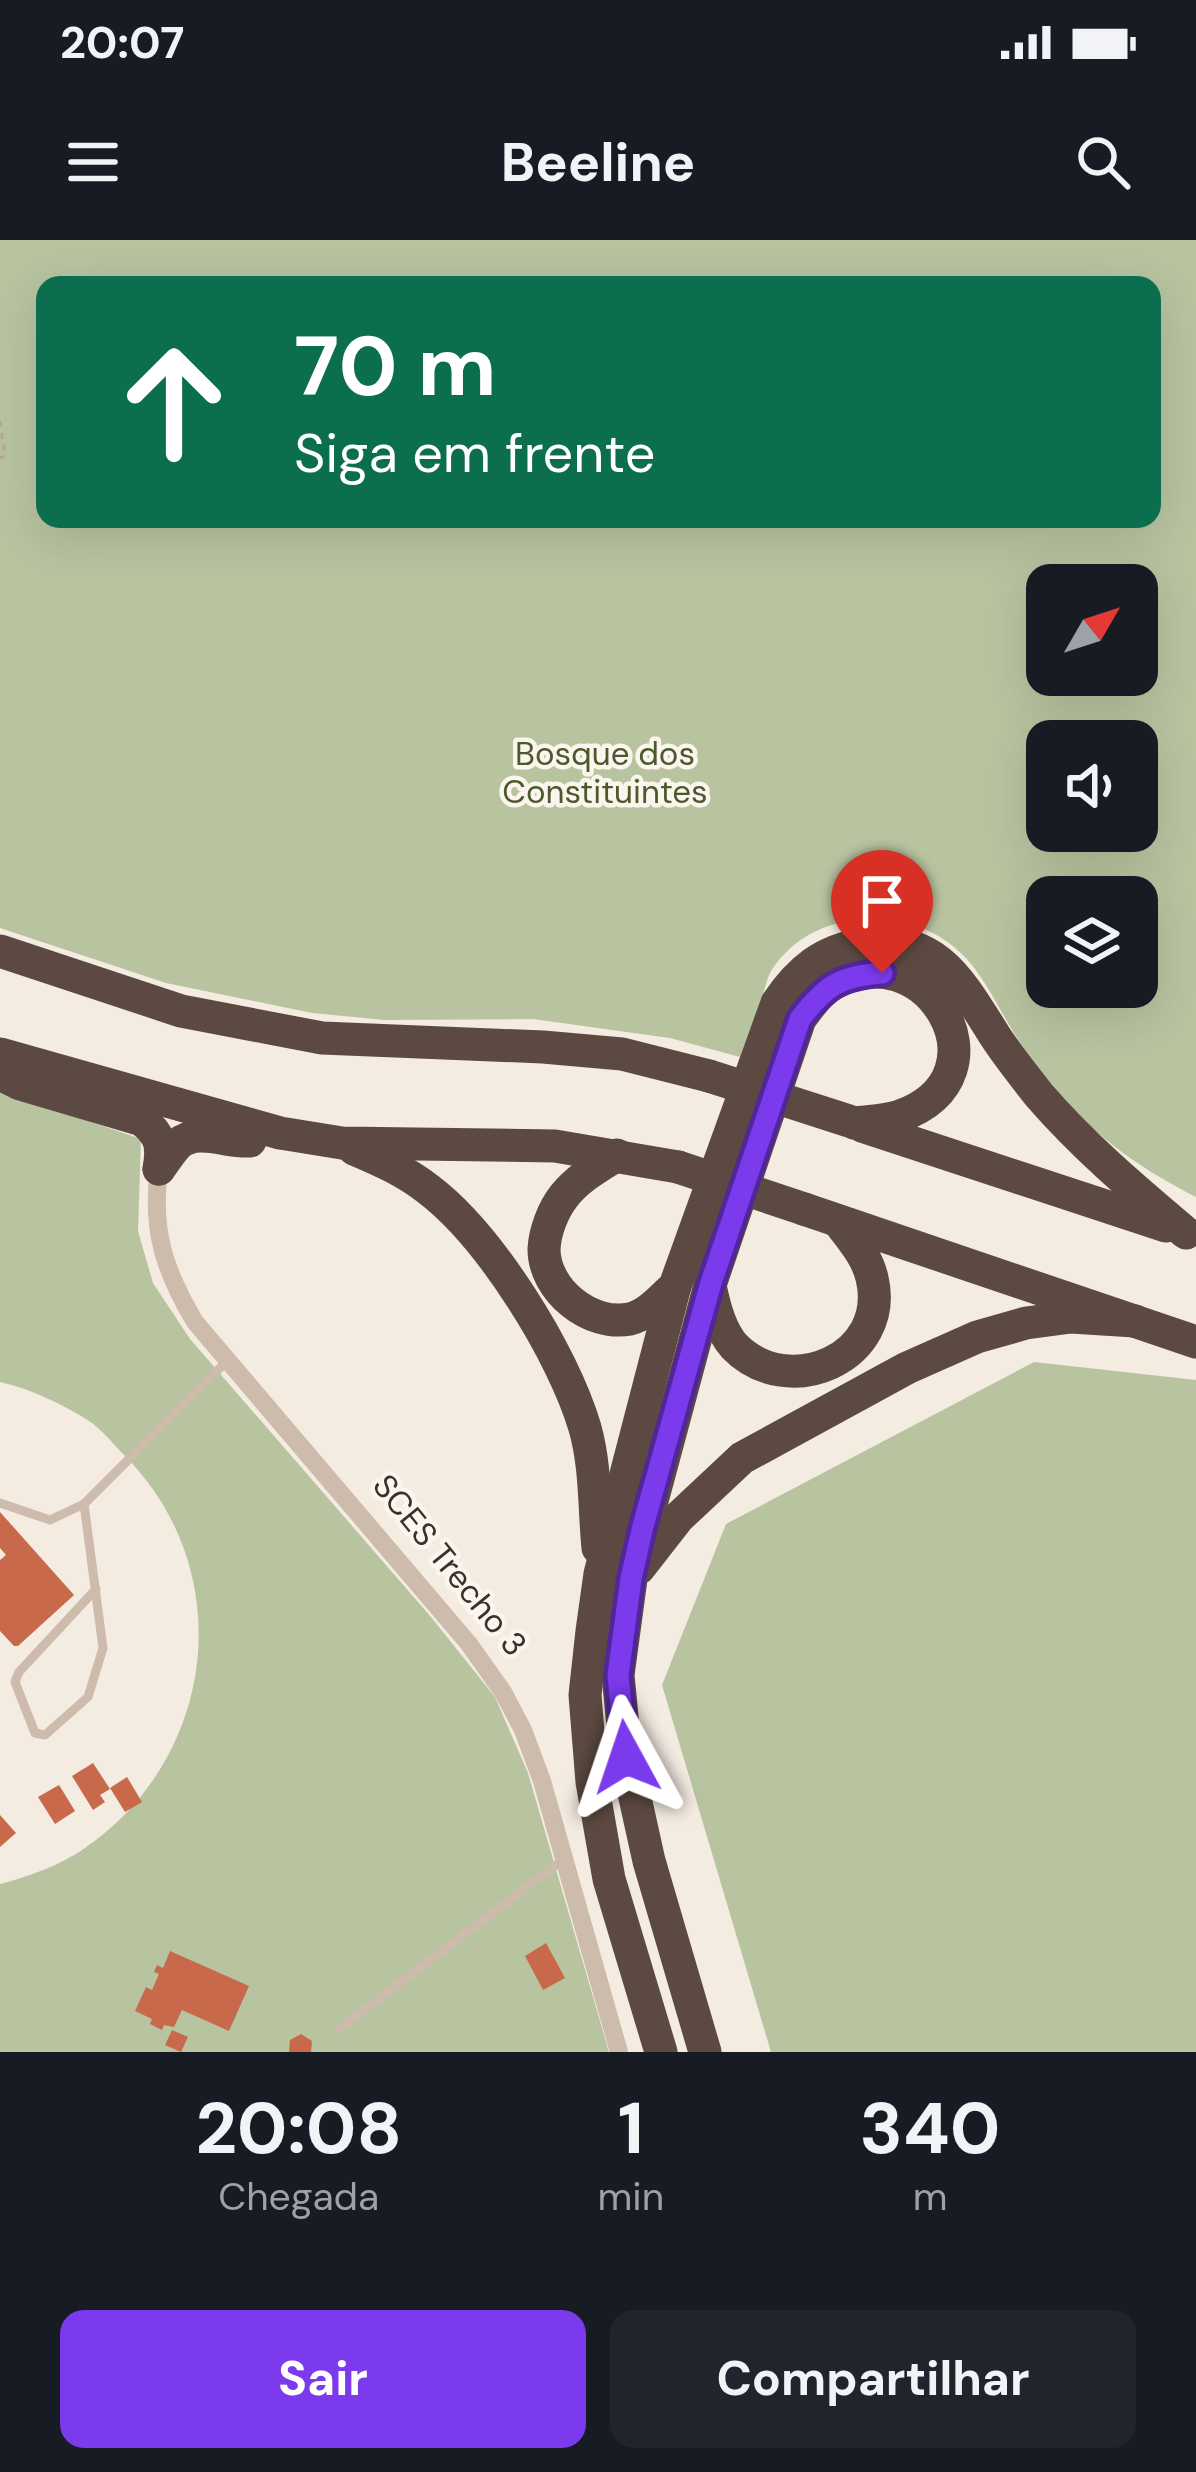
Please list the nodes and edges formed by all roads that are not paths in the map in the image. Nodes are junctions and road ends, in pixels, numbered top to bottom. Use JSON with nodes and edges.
{"nodes":[{"id":1,"x":0,"y":952,"type":"edge"},
{"id":2,"x":0,"y":1054,"type":"edge"},
{"id":3,"x":0,"y":1074,"type":"edge"},
{"id":4,"x":851,"y":1122,"type":"junction"},
{"id":5,"x":280,"y":1133,"type":"junction"},
{"id":6,"x":342,"y":1143,"type":"junction"},
{"id":7,"x":617,"y":1155,"type":"junction"},
{"id":8,"x":159,"y":1169,"type":"junction"},
{"id":9,"x":839,"y":1222,"type":"junction"},
{"id":10,"x":1191,"y":1235,"type":"edge"},
{"id":11,"x":676,"y":1286,"type":"junction"},
{"id":12,"x":710,"y":1286,"type":"junction"},
{"id":13,"x":1136,"y":1321,"type":"junction"},
{"id":14,"x":1196,"y":1342,"type":"edge"},
{"id":15,"x":227,"y":1361,"type":"junction"},
{"id":16,"x":0,"y":1503,"type":"edge"},
{"id":17,"x":84,"y":1504,"type":"junction"},
{"id":18,"x":615,"y":1576,"type":"junction"},
{"id":19,"x":96,"y":1589,"type":"junction"},
{"id":20,"x":564,"y":1859,"type":"junction"},
{"id":21,"x":339,"y":2029,"type":"dead end"},
{"id":22,"x":619,"y":2052,"type":"edge"},
{"id":23,"x":661,"y":2052,"type":"edge"},
{"id":24,"x":705,"y":2052,"type":"edge"}],
"edges":[{"from":1,"to":4,"type":"highway","bridge":true},
{"from":2,"to":5,"type":"highway"},
{"from":3,"to":8,"type":"highway"},
{"from":4,"to":10,"type":"highway"},
{"from":4,"to":12,"type":"highway"},
{"from":5,"to":6,"type":"highway"},
{"from":5,"to":8,"type":"highway"},
{"from":6,"to":7,"type":"highway"},
{"from":6,"to":18,"type":"highway"},
{"from":7,"to":9,"type":"highway","bridge":true},
{"from":7,"to":11,"type":"highway"},
{"from":8,"to":15,"type":"street","name":"SCES Trecho 3"},
{"from":9,"to":12,"type":"highway"},
{"from":9,"to":13,"type":"highway"},
{"from":10,"to":11,"type":"highway"},
{"from":11,"to":18,"type":"highway"},
{"from":12,"to":18,"type":"highway"},
{"from":13,"to":14,"type":"highway"},
{"from":13,"to":18,"type":"highway"},
{"from":15,"to":17,"type":"lane"},
{"from":15,"to":20,"type":"street","name":"SCES Trecho 3"},
{"from":16,"to":17,"type":"lane"},
{"from":17,"to":19,"type":"lane"},
{"from":18,"to":23,"type":"highway"},
{"from":18,"to":24,"type":"highway"},
{"from":19,"to":19,"type":"lane"},
{"from":20,"to":21,"type":"lane"},
{"from":20,"to":22,"type":"street","name":"SCES Trecho 3"}]}
